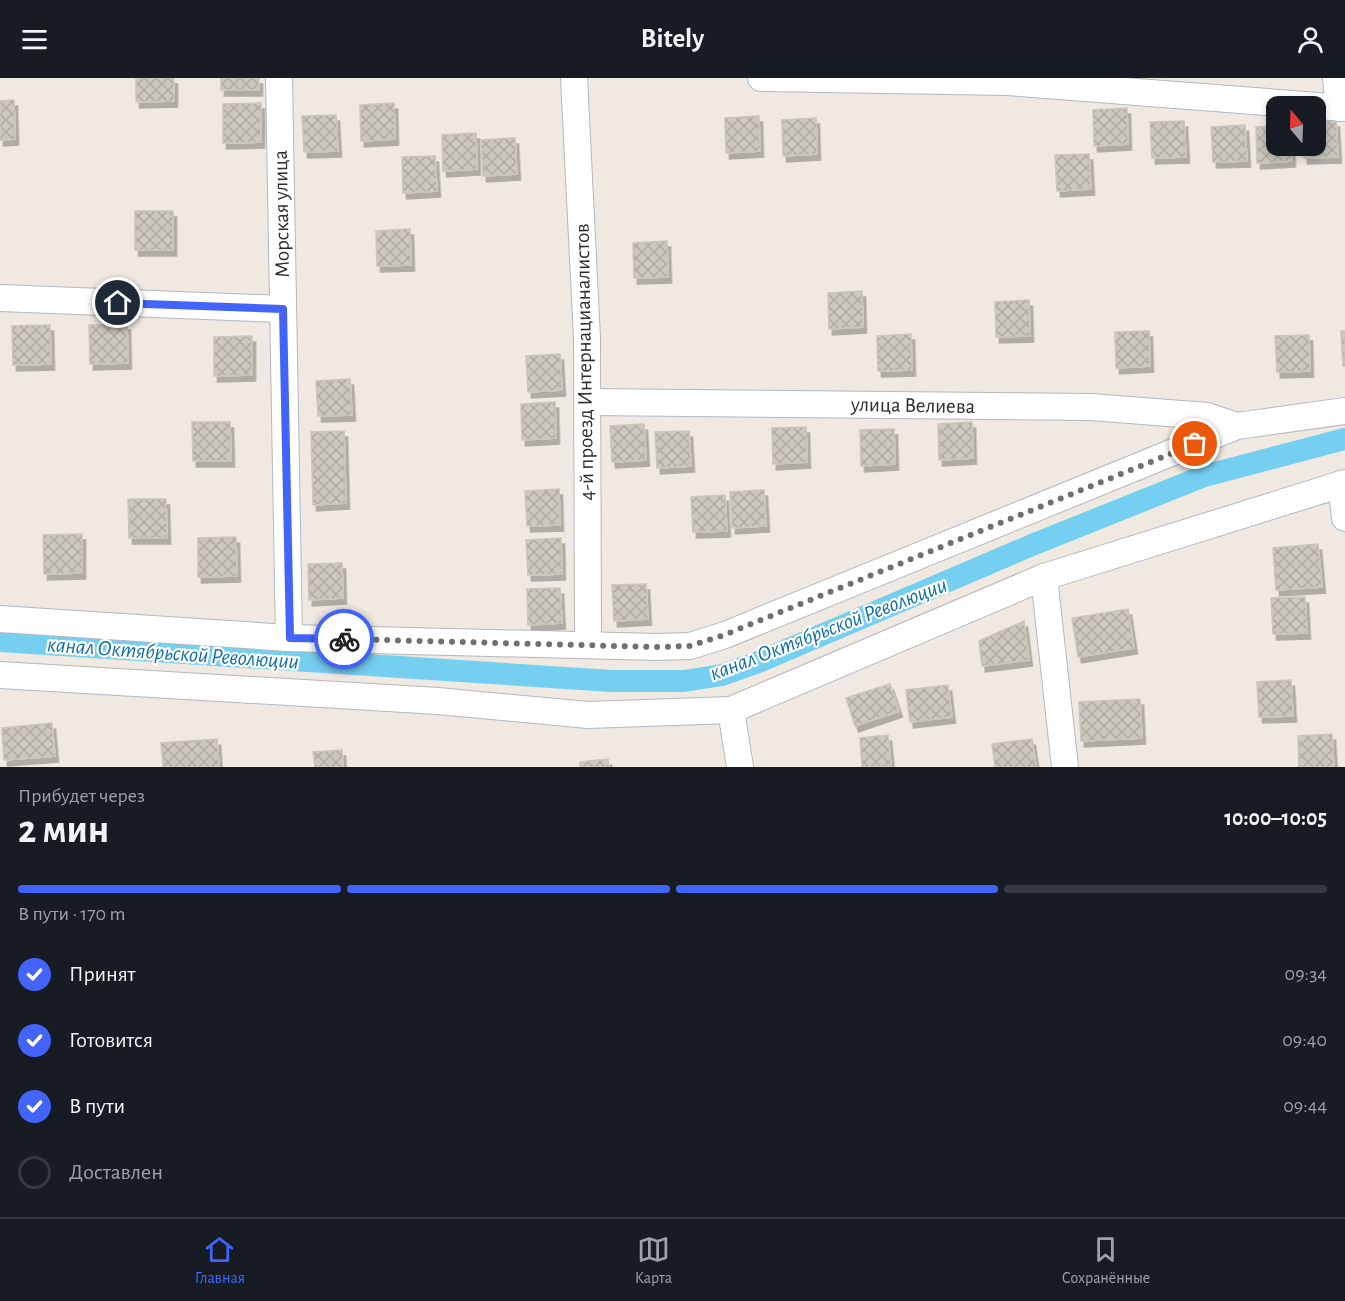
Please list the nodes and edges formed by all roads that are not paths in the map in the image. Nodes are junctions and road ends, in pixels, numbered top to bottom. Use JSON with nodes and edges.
{"nodes":[{"id":1,"x":279,"y":78,"type":"edge"},
{"id":2,"x":574,"y":78,"type":"edge"},
{"id":3,"x":761,"y":78,"type":"edge"},
{"id":4,"x":1336,"y":78,"type":"edge"},
{"id":5,"x":1008,"y":80,"type":"edge"},
{"id":6,"x":1342,"y":108,"type":"edge"},
{"id":7,"x":0,"y":298,"type":"edge"},
{"id":8,"x":283,"y":309,"type":"junction"},
{"id":9,"x":588,"y":402,"type":"junction"},
{"id":10,"x":1345,"y":411,"type":"edge"},
{"id":11,"x":1237,"y":426,"type":"junction"},
{"id":12,"x":1343,"y":484,"type":"edge"},
{"id":13,"x":1345,"y":518,"type":"edge"},
{"id":14,"x":1044,"y":577,"type":"junction"},
{"id":15,"x":0,"y":619,"type":"edge"},
{"id":16,"x":290,"y":638,"type":"junction"},
{"id":17,"x":588,"y":645,"type":"junction"},
{"id":18,"x":0,"y":675,"type":"edge"},
{"id":19,"x":731,"y":710,"type":"junction"},
{"id":20,"x":740,"y":767,"type":"edge"},
{"id":21,"x":1065,"y":767,"type":"edge"}],
"edges":[{"from":1,"to":8,"type":"street","name":"Морская улица"},
{"from":2,"to":9,"type":"street","name":"4-й проезд Интернацианалистов"},
{"from":3,"to":5,"type":"street"},
{"from":4,"to":6,"type":"street"},
{"from":5,"to":6,"type":"street"},
{"from":7,"to":8,"type":"street"},
{"from":8,"to":16,"type":"street","name":"Морская улица"},
{"from":9,"to":11,"type":"street","name":"улица Велиева"},
{"from":9,"to":17,"type":"street","name":"4-й проезд Интернацианалистов"},
{"from":10,"to":11,"type":"street"},
{"from":11,"to":17,"type":"street"},
{"from":12,"to":13,"type":"street"},
{"from":12,"to":14,"type":"street"},
{"from":14,"to":19,"type":"street"},
{"from":14,"to":21,"type":"street"},
{"from":15,"to":16,"type":"street"},
{"from":16,"to":17,"type":"street"},
{"from":18,"to":19,"type":"street"},
{"from":19,"to":20,"type":"street"}]}
